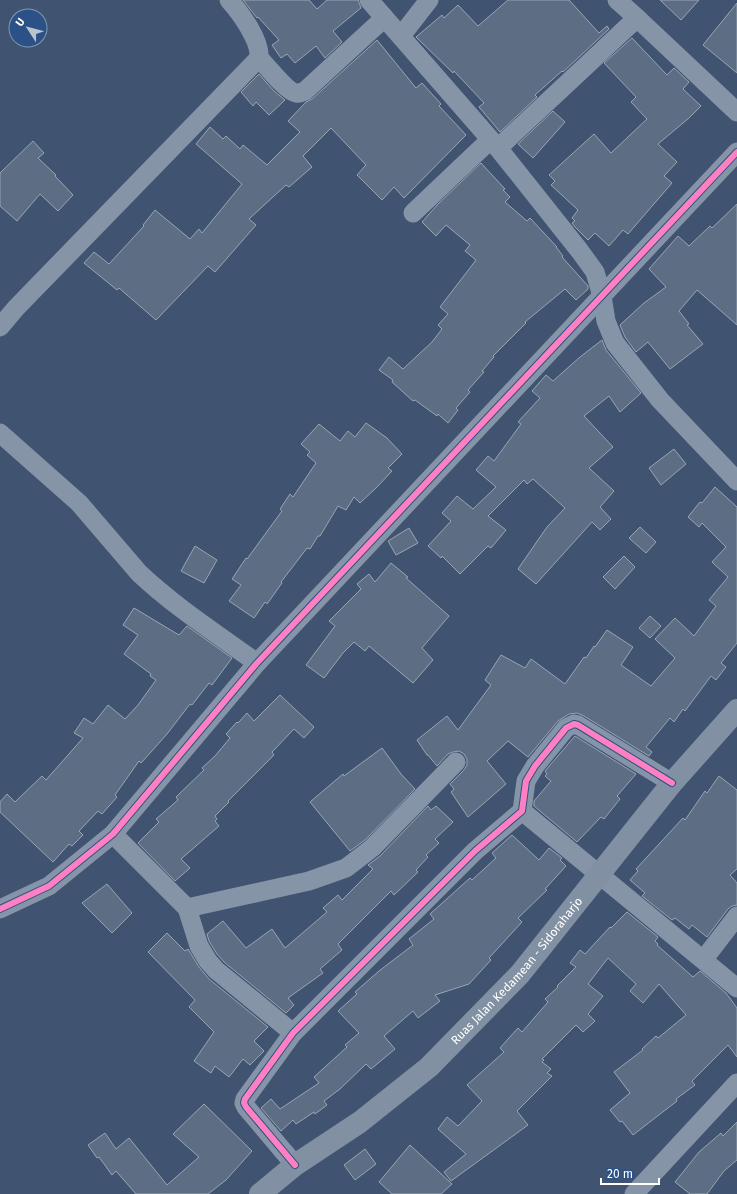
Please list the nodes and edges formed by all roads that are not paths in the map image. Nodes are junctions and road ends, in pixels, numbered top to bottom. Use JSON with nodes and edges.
{"nodes":[{"id":1,"x":229,"y":0,"type":"edge"},
{"id":2,"x":370,"y":0,"type":"edge"},
{"id":3,"x":429,"y":0,"type":"edge"},
{"id":4,"x":617,"y":0,"type":"edge"},
{"id":5,"x":383,"y":16,"type":"junction"},
{"id":6,"x":637,"y":18,"type":"junction"},
{"id":7,"x":401,"y":36,"type":"junction"},
{"id":8,"x":259,"y":58,"type":"junction"},
{"id":9,"x":737,"y":112,"type":"edge"},
{"id":10,"x":494,"y":144,"type":"junction"},
{"id":11,"x":737,"y":152,"type":"edge"},
{"id":12,"x":414,"y":214,"type":"dead end"},
{"id":13,"x":602,"y":296,"type":"junction"},
{"id":14,"x":0,"y":327,"type":"edge"},
{"id":15,"x":0,"y":433,"type":"edge"},
{"id":16,"x":737,"y":481,"type":"edge"},
{"id":17,"x":256,"y":663,"type":"junction"},
{"id":18,"x":737,"y":710,"type":"edge"},
{"id":19,"x":456,"y":762,"type":"dead end"},
{"id":20,"x":672,"y":783,"type":"junction"},
{"id":21,"x":522,"y":811,"type":"junction"},
{"id":22,"x":113,"y":834,"type":"junction"},
{"id":23,"x":599,"y":875,"type":"junction"},
{"id":24,"x":187,"y":908,"type":"junction"},
{"id":25,"x":0,"y":909,"type":"edge"},
{"id":26,"x":737,"y":916,"type":"edge"},
{"id":27,"x":704,"y":959,"type":"junction"},
{"id":28,"x":737,"y":988,"type":"edge"},
{"id":29,"x":293,"y":1033,"type":"junction"},
{"id":30,"x":737,"y":1083,"type":"edge"},
{"id":31,"x":295,"y":1165,"type":"junction"},
{"id":32,"x":260,"y":1194,"type":"edge"},
{"id":33,"x":634,"y":1194,"type":"edge"}],
"edges":[{"from":1,"to":8,"type":"street"},
{"from":2,"to":5,"type":"street"},
{"from":3,"to":7,"type":"street"},
{"from":4,"to":6,"type":"street"},
{"from":5,"to":7,"type":"street"},
{"from":5,"to":8,"type":"street"},
{"from":6,"to":9,"type":"street"},
{"from":6,"to":10,"type":"street"},
{"from":7,"to":10,"type":"street"},
{"from":8,"to":14,"type":"street"},
{"from":10,"to":12,"type":"street"},
{"from":10,"to":13,"type":"street"},
{"from":11,"to":13,"type":"street"},
{"from":13,"to":16,"type":"street"},
{"from":13,"to":17,"type":"street"},
{"from":15,"to":17,"type":"street"},
{"from":17,"to":22,"type":"street"},
{"from":18,"to":20,"type":"main road","name":"Ruas Jalan Kedamean - Sidoraharjo"},
{"from":19,"to":24,"type":"street"},
{"from":20,"to":21,"type":"street"},
{"from":20,"to":23,"type":"main road","name":"Ruas Jalan Kedamean - Sidoraharjo"},
{"from":21,"to":23,"type":"street"},
{"from":21,"to":29,"type":"street"},
{"from":22,"to":24,"type":"street"},
{"from":22,"to":25,"type":"street"},
{"from":23,"to":27,"type":"street"},
{"from":23,"to":31,"type":"main road","name":"Ruas Jalan Kedamean - Sidoraharjo"},
{"from":24,"to":29,"type":"street"},
{"from":26,"to":27,"type":"street"},
{"from":27,"to":28,"type":"street"},
{"from":29,"to":31,"type":"street"},
{"from":30,"to":33,"type":"street"},
{"from":31,"to":32,"type":"main road","name":"Ruas Jalan Kedamean - Sidoraharjo"}]}
